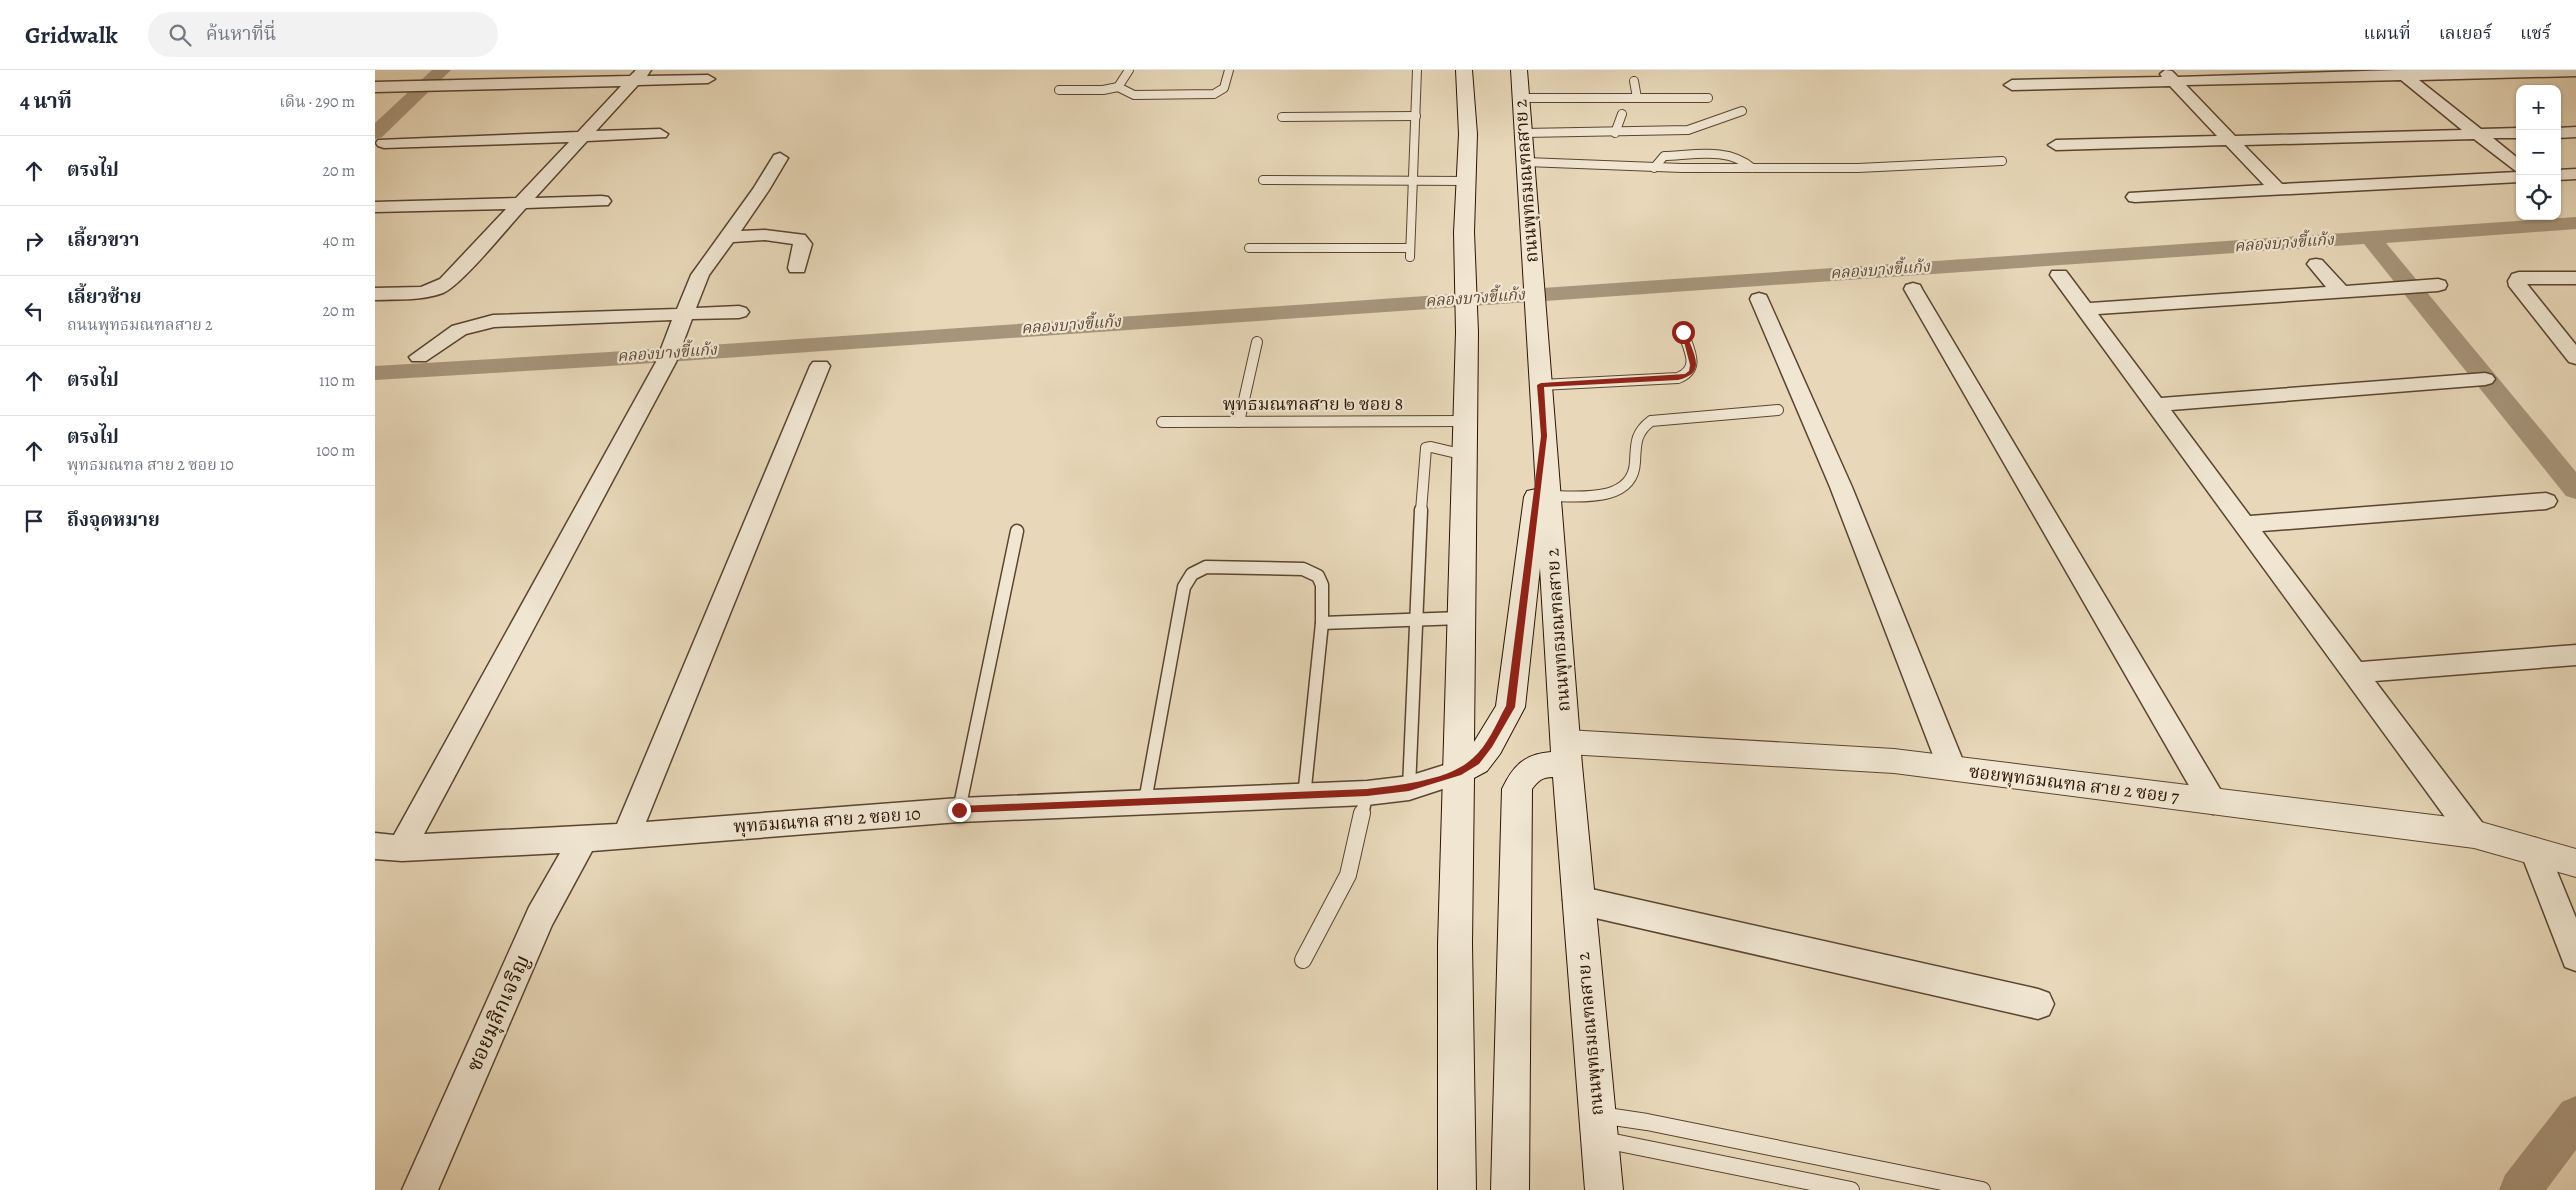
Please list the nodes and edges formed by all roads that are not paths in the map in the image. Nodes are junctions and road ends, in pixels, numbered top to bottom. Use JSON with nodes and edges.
{"nodes":[{"id":1,"x":1129,"y":70,"type":"edge"},
{"id":2,"x":1229,"y":70,"type":"edge"},
{"id":3,"x":1417,"y":70,"type":"edge"},
{"id":4,"x":1464,"y":70,"type":"edge"},
{"id":5,"x":1517,"y":71,"type":"edge"},
{"id":6,"x":2556,"y":71,"type":"edge"},
{"id":7,"x":2576,"y":72,"type":"edge"},
{"id":8,"x":2402,"y":73,"type":"edge"},
{"id":9,"x":639,"y":75,"type":"edge"},
{"id":10,"x":2168,"y":76,"type":"edge"},
{"id":11,"x":708,"y":79,"type":"dead end"},
{"id":12,"x":1634,"y":81,"type":"dead end"},
{"id":13,"x":2012,"y":85,"type":"dead end"},
{"id":14,"x":375,"y":87,"type":"edge"},
{"id":15,"x":1118,"y":87,"type":"junction"},
{"id":16,"x":1059,"y":90,"type":"dead end"},
{"id":17,"x":1521,"y":98,"type":"junction"},
{"id":18,"x":1637,"y":98,"type":"junction"},
{"id":19,"x":1708,"y":98,"type":"dead end"},
{"id":20,"x":1743,"y":111,"type":"dead end"},
{"id":21,"x":1622,"y":114,"type":"dead end"},
{"id":22,"x":1416,"y":116,"type":"junction"},
{"id":23,"x":1282,"y":117,"type":"dead end"},
{"id":24,"x":2561,"y":132,"type":"edge"},
{"id":25,"x":2576,"y":132,"type":"edge"},
{"id":26,"x":1523,"y":133,"type":"junction"},
{"id":27,"x":1615,"y":133,"type":"junction"},
{"id":28,"x":660,"y":134,"type":"dead end"},
{"id":29,"x":2477,"y":134,"type":"junction"},
{"id":30,"x":2516,"y":134,"type":"edge"},
{"id":31,"x":583,"y":136,"type":"junction"},
{"id":32,"x":2230,"y":141,"type":"junction"},
{"id":33,"x":384,"y":142,"type":"dead end"},
{"id":34,"x":2056,"y":145,"type":"dead end"},
{"id":35,"x":780,"y":158,"type":"dead end"},
{"id":36,"x":2002,"y":161,"type":"dead end"},
{"id":37,"x":1526,"y":162,"type":"junction"},
{"id":38,"x":2516,"y":165,"type":"edge"},
{"id":39,"x":1654,"y":168,"type":"junction"},
{"id":40,"x":1752,"y":168,"type":"junction"},
{"id":41,"x":2576,"y":174,"type":"edge"},
{"id":42,"x":2561,"y":175,"type":"edge"},
{"id":43,"x":2516,"y":177,"type":"edge"},
{"id":44,"x":1263,"y":180,"type":"dead end"},
{"id":45,"x":1413,"y":181,"type":"junction"},
{"id":46,"x":1467,"y":181,"type":"junction"},
{"id":47,"x":2278,"y":190,"type":"junction"},
{"id":48,"x":2135,"y":197,"type":"dead end"},
{"id":49,"x":602,"y":201,"type":"dead end"},
{"id":50,"x":521,"y":203,"type":"junction"},
{"id":51,"x":375,"y":207,"type":"edge"},
{"id":52,"x":728,"y":237,"type":"junction"},
{"id":53,"x":1249,"y":248,"type":"dead end"},
{"id":54,"x":2316,"y":264,"type":"dead end"},
{"id":55,"x":797,"y":268,"type":"dead end"},
{"id":56,"x":2059,"y":275,"type":"dead end"},
{"id":57,"x":2576,"y":278,"type":"edge"},
{"id":58,"x":2438,"y":285,"type":"dead end"},
{"id":59,"x":1913,"y":289,"type":"dead end"},
{"id":60,"x":2341,"y":292,"type":"junction"},
{"id":61,"x":375,"y":294,"type":"edge"},
{"id":62,"x":1759,"y":299,"type":"dead end"},
{"id":63,"x":2085,"y":309,"type":"junction"},
{"id":64,"x":739,"y":312,"type":"dead end"},
{"id":65,"x":684,"y":314,"type":"junction"},
{"id":66,"x":1683,"y":332,"type":"dead end"},
{"id":67,"x":1257,"y":342,"type":"dead end"},
{"id":68,"x":419,"y":357,"type":"dead end"},
{"id":69,"x":2576,"y":358,"type":"edge"},
{"id":70,"x":820,"y":366,"type":"dead end"},
{"id":71,"x":2485,"y":379,"type":"dead end"},
{"id":72,"x":1541,"y":385,"type":"junction"},
{"id":73,"x":2155,"y":405,"type":"junction"},
{"id":74,"x":1778,"y":410,"type":"dead end"},
{"id":75,"x":1465,"y":421,"type":"junction"},
{"id":76,"x":1162,"y":422,"type":"dead end"},
{"id":77,"x":1239,"y":422,"type":"junction"},
{"id":78,"x":1544,"y":436,"type":"junction"},
{"id":79,"x":1465,"y":455,"type":"junction"},
{"id":80,"x":1548,"y":496,"type":"junction"},
{"id":81,"x":2547,"y":502,"type":"dead end"},
{"id":82,"x":2244,"y":524,"type":"junction"},
{"id":83,"x":1017,"y":531,"type":"dead end"},
{"id":84,"x":1461,"y":618,"type":"junction"},
{"id":85,"x":1415,"y":619,"type":"junction"},
{"id":86,"x":1322,"y":623,"type":"junction"},
{"id":87,"x":2576,"y":655,"type":"edge"},
{"id":88,"x":2354,"y":673,"type":"junction"},
{"id":89,"x":1567,"y":754,"type":"junction"},
{"id":90,"x":1952,"y":768,"type":"junction"},
{"id":91,"x":1457,"y":773,"type":"junction"},
{"id":92,"x":1409,"y":788,"type":"junction"},
{"id":93,"x":1367,"y":792,"type":"junction"},
{"id":94,"x":1304,"y":797,"type":"junction"},
{"id":95,"x":1145,"y":801,"type":"junction"},
{"id":96,"x":2213,"y":802,"type":"junction"},
{"id":97,"x":959,"y":810,"type":"junction"},
{"id":98,"x":2474,"y":834,"type":"junction"},
{"id":99,"x":626,"y":836,"type":"junction"},
{"id":100,"x":583,"y":840,"type":"junction"},
{"id":101,"x":389,"y":847,"type":"edge"},
{"id":102,"x":2535,"y":851,"type":"junction"},
{"id":103,"x":2576,"y":863,"type":"edge"},
{"id":104,"x":1578,"y":900,"type":"junction"},
{"id":105,"x":2576,"y":957,"type":"edge"},
{"id":106,"x":1303,"y":960,"type":"dead end"},
{"id":107,"x":2038,"y":1004,"type":"dead end"},
{"id":108,"x":1598,"y":1127,"type":"junction"},
{"id":109,"x":420,"y":1190,"type":"edge"},
{"id":110,"x":1457,"y":1190,"type":"edge"},
{"id":111,"x":1510,"y":1190,"type":"edge"},
{"id":112,"x":1604,"y":1190,"type":"edge"},
{"id":113,"x":1851,"y":1190,"type":"edge"},
{"id":114,"x":1982,"y":1190,"type":"edge"}],
"edges":[{"from":1,"to":15,"type":"lane"},
{"from":2,"to":15,"type":"lane"},
{"from":3,"to":22,"type":"lane"},
{"from":4,"to":46,"type":"main road"},
{"from":5,"to":17,"type":"main road","name":"ถนนพุทธมณฑลสาย 2"},
{"from":6,"to":7,"type":"street"},
{"from":6,"to":8,"type":"street"},
{"from":8,"to":10,"type":"street"},
{"from":8,"to":29,"type":"street"},
{"from":9,"to":11,"type":"street"},
{"from":9,"to":14,"type":"street"},
{"from":9,"to":31,"type":"street"},
{"from":10,"to":13,"type":"street"},
{"from":10,"to":32,"type":"street"},
{"from":12,"to":18,"type":"lane"},
{"from":15,"to":16,"type":"lane"},
{"from":17,"to":18,"type":"lane"},
{"from":17,"to":26,"type":"main road","name":"ถนนพุทธมณฑลสาย 2"},
{"from":18,"to":19,"type":"lane"},
{"from":20,"to":27,"type":"lane"},
{"from":21,"to":27,"type":"lane"},
{"from":22,"to":23,"type":"lane"},
{"from":22,"to":45,"type":"lane"},
{"from":24,"to":25,"type":"street"},
{"from":26,"to":27,"type":"lane"},
{"from":26,"to":37,"type":"main road","name":"ถนนพุทธมณฑลสาย 2"},
{"from":28,"to":31,"type":"street"},
{"from":29,"to":30,"type":"street"},
{"from":29,"to":32,"type":"street"},
{"from":29,"to":38,"type":"street"},
{"from":31,"to":33,"type":"street"},
{"from":31,"to":50,"type":"street"},
{"from":32,"to":34,"type":"street"},
{"from":32,"to":47,"type":"street"},
{"from":35,"to":52,"type":"street"},
{"from":36,"to":40,"type":"lane"},
{"from":37,"to":39,"type":"lane"},
{"from":37,"to":72,"type":"main road","name":"ถนนพุทธมณฑลสาย 2"},
{"from":39,"to":40,"type":"lane"},
{"from":39,"to":40,"type":"lane"},
{"from":41,"to":42,"type":"street"},
{"from":43,"to":47,"type":"street"},
{"from":44,"to":45,"type":"lane"},
{"from":45,"to":46,"type":"lane"},
{"from":45,"to":53,"type":"lane"},
{"from":46,"to":75,"type":"main road"},
{"from":47,"to":48,"type":"street"},
{"from":49,"to":50,"type":"street"},
{"from":50,"to":51,"type":"street"},
{"from":50,"to":61,"type":"street"},
{"from":52,"to":55,"type":"street"},
{"from":52,"to":65,"type":"street"},
{"from":54,"to":60,"type":"street"},
{"from":56,"to":63,"type":"street"},
{"from":57,"to":69,"type":"street"},
{"from":58,"to":60,"type":"street"},
{"from":59,"to":96,"type":"street"},
{"from":60,"to":63,"type":"street"},
{"from":62,"to":90,"type":"street"},
{"from":63,"to":73,"type":"street"},
{"from":64,"to":65,"type":"street"},
{"from":65,"to":68,"type":"street"},
{"from":65,"to":101,"type":"street"},
{"from":66,"to":72,"type":"lane"},
{"from":67,"to":77,"type":"lane"},
{"from":70,"to":99,"type":"street"},
{"from":71,"to":73,"type":"street"},
{"from":72,"to":78,"type":"main road","name":"ถนนพุทธมณฑลสาย 2"},
{"from":73,"to":82,"type":"street"},
{"from":74,"to":80,"type":"lane"},
{"from":75,"to":77,"type":"lane","name":"พุทธมณฑลสาย ๒ ซอย 8"},
{"from":75,"to":79,"type":"main road"},
{"from":76,"to":77,"type":"lane","name":"พุทธมณฑลสาย ๒ ซอย 8"},
{"from":78,"to":80,"type":"main road","name":"ถนนพุทธมณฑลสาย 2"},
{"from":78,"to":91,"type":"main road"},
{"from":79,"to":84,"type":"main road"},
{"from":79,"to":85,"type":"lane"},
{"from":80,"to":89,"type":"main road","name":"ถนนพุทธมณฑลสาย 2"},
{"from":81,"to":82,"type":"street"},
{"from":82,"to":88,"type":"street"},
{"from":83,"to":97,"type":"lane"},
{"from":84,"to":85,"type":"lane"},
{"from":84,"to":91,"type":"main road"},
{"from":85,"to":86,"type":"lane"},
{"from":85,"to":92,"type":"lane"},
{"from":86,"to":94,"type":"lane"},
{"from":86,"to":95,"type":"lane"},
{"from":87,"to":88,"type":"street"},
{"from":88,"to":98,"type":"street"},
{"from":89,"to":90,"type":"main road","name":"ซอยพุทธมณฑล สาย 2 ซอย 7"},
{"from":89,"to":104,"type":"main road","name":"ถนนพุทธมณฑลสาย 2"},
{"from":89,"to":111,"type":"main road","name":"ซอยพุทธมณฑล สาย 2 ซอย 7"},
{"from":90,"to":96,"type":"main road","name":"ซอยพุทธมณฑล สาย 2 ซอย 7"},
{"from":91,"to":92,"type":"street","name":"พุทธมณฑล สาย 2 ซอย 10"},
{"from":91,"to":110,"type":"main road"},
{"from":92,"to":93,"type":"street","name":"พุทธมณฑล สาย 2 ซอย 10"},
{"from":93,"to":94,"type":"street","name":"พุทธมณฑล สาย 2 ซอย 10"},
{"from":93,"to":106,"type":"lane"},
{"from":94,"to":95,"type":"street","name":"พุทธมณฑล สาย 2 ซอย 10"},
{"from":95,"to":97,"type":"street","name":"พุทธมณฑล สาย 2 ซอย 10"},
{"from":96,"to":98,"type":"main road","name":"ซอยพุทธมณฑล สาย 2 ซอย 7"},
{"from":97,"to":99,"type":"street","name":"พุทธมณฑล สาย 2 ซอย 10"},
{"from":98,"to":102,"type":"main road","name":"ซอยพุทธมณฑล สาย 2 ซอย 7"},
{"from":99,"to":100,"type":"street","name":"พุทธมณฑล สาย 2 ซอย 10"},
{"from":100,"to":101,"type":"street","name":"พุทธมณฑล สาย 2 ซอย 10"},
{"from":100,"to":109,"type":"street","name":"ซอยมุสิกเจริญ"},
{"from":102,"to":103,"type":"main road","name":"ซอยพุทธมณฑล สาย 2 ซอย 7"},
{"from":102,"to":105,"type":"street"},
{"from":104,"to":107,"type":"street"},
{"from":104,"to":108,"type":"main road","name":"ถนนพุทธมณฑลสาย 2"},
{"from":108,"to":112,"type":"main road","name":"ถนนพุทธมณฑลสาย 2"},
{"from":108,"to":113,"type":"lane"},
{"from":108,"to":114,"type":"lane"}]}
